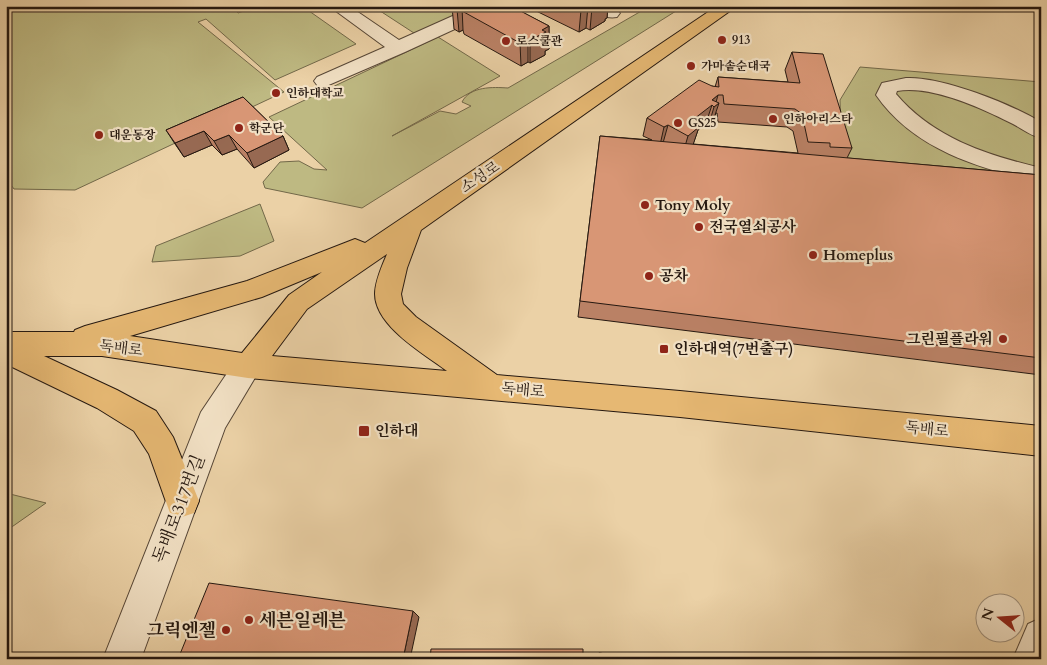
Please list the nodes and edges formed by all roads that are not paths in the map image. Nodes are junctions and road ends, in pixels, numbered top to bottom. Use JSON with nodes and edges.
{"nodes":[{"id":1,"x":337,"y":6,"type":"edge"},
{"id":2,"x":490,"y":6,"type":"edge"},
{"id":3,"x":596,"y":6,"type":"edge"},
{"id":4,"x":729,"y":6,"type":"edge"},
{"id":5,"x":612,"y":13,"type":"dead end"},
{"id":6,"x":399,"y":48,"type":"junction"},
{"id":7,"x":324,"y":81,"type":"dead end"},
{"id":8,"x":1041,"y":131,"type":"edge"},
{"id":9,"x":1041,"y":176,"type":"edge"},
{"id":10,"x":411,"y":224,"type":"junction"},
{"id":11,"x":6,"y":344,"type":"edge"},
{"id":12,"x":64,"y":344,"type":"junction"},
{"id":13,"x":6,"y":351,"type":"edge"},
{"id":14,"x":248,"y":366,"type":"junction"},
{"id":15,"x":491,"y":387,"type":"junction"},
{"id":16,"x":1041,"y":442,"type":"edge"},
{"id":17,"x":182,"y":501,"type":"junction"},
{"id":18,"x":1041,"y":637,"type":"edge"},
{"id":19,"x":122,"y":659,"type":"edge"},
{"id":20,"x":1032,"y":659,"type":"edge"}],
"edges":[{"from":1,"to":6,"type":"street"},
{"from":2,"to":6,"type":"street"},
{"from":3,"to":5,"type":"street"},
{"from":4,"to":10,"type":"main road","name":"소성로"},
{"from":6,"to":7,"type":"street"},
{"from":8,"to":9,"type":"street"},
{"from":10,"to":12,"type":"main road"},
{"from":10,"to":14,"type":"main road","name":"소성로"},
{"from":10,"to":15,"type":"main road"},
{"from":11,"to":12,"type":"main road","name":"독배로"},
{"from":12,"to":14,"type":"main road","name":"독배로"},
{"from":13,"to":17,"type":"main road"},
{"from":14,"to":15,"type":"main road","name":"독배로"},
{"from":14,"to":17,"type":"street","name":"독배로317번길"},
{"from":15,"to":16,"type":"main road","name":"독배로"},
{"from":17,"to":19,"type":"street","name":"독배로317번길"},
{"from":18,"to":20,"type":"street"}]}
